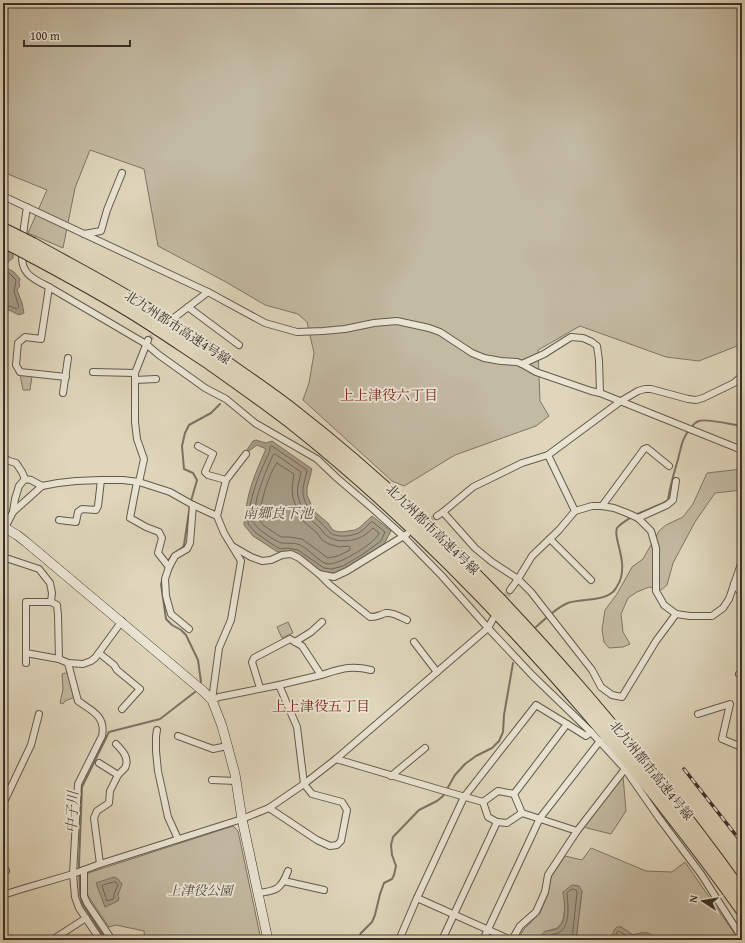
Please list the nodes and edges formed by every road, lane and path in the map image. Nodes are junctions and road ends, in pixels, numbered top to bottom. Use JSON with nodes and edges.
{"nodes":[{"id":1,"x":122,"y":173,"type":"dead end"},
{"id":2,"x":3,"y":196,"type":"edge"},
{"id":3,"x":27,"y":207,"type":"junction"},
{"id":4,"x":3,"y":229,"type":"edge"},
{"id":5,"x":84,"y":234,"type":"junction"},
{"id":6,"x":3,"y":241,"type":"edge"},
{"id":7,"x":30,"y":249,"type":"junction"},
{"id":8,"x":49,"y":287,"type":"junction"},
{"id":9,"x":208,"y":292,"type":"junction"},
{"id":10,"x":188,"y":307,"type":"junction"},
{"id":11,"x":175,"y":317,"type":"dead end"},
{"id":12,"x":147,"y":342,"type":"junction"},
{"id":13,"x":239,"y":344,"type":"dead end"},
{"id":14,"x":68,"y":358,"type":"dead end"},
{"id":15,"x":522,"y":364,"type":"junction"},
{"id":16,"x":93,"y":372,"type":"dead end"},
{"id":17,"x":135,"y":373,"type":"junction"},
{"id":18,"x":742,"y":376,"type":"edge"},
{"id":19,"x":66,"y":377,"type":"junction"},
{"id":20,"x":156,"y":379,"type":"dead end"},
{"id":21,"x":135,"y":380,"type":"junction"},
{"id":22,"x":63,"y":393,"type":"dead end"},
{"id":23,"x":600,"y":394,"type":"junction"},
{"id":24,"x":621,"y":401,"type":"junction"},
{"id":25,"x":198,"y":446,"type":"dead end"},
{"id":26,"x":742,"y":450,"type":"edge"},
{"id":27,"x":246,"y":454,"type":"dead end"},
{"id":28,"x":548,"y":455,"type":"junction"},
{"id":29,"x":3,"y":457,"type":"edge"},
{"id":30,"x":669,"y":466,"type":"dead end"},
{"id":31,"x":25,"y":479,"type":"junction"},
{"id":32,"x":101,"y":480,"type":"junction"},
{"id":33,"x":226,"y":480,"type":"junction"},
{"id":34,"x":676,"y":481,"type":"dead end"},
{"id":35,"x":138,"y":482,"type":"junction"},
{"id":36,"x":42,"y":486,"type":"junction"},
{"id":37,"x":193,"y":505,"type":"junction"},
{"id":38,"x":602,"y":506,"type":"junction"},
{"id":39,"x":575,"y":511,"type":"junction"},
{"id":40,"x":13,"y":512,"type":"junction"},
{"id":41,"x":443,"y":512,"type":"junction"},
{"id":42,"x":217,"y":516,"type":"junction"},
{"id":43,"x":437,"y":516,"type":"tunnel mouth"},
{"id":44,"x":636,"y":518,"type":"junction"},
{"id":45,"x":59,"y":520,"type":"dead end"},
{"id":46,"x":4,"y":527,"type":"edge"},
{"id":47,"x":405,"y":535,"type":"junction"},
{"id":48,"x":550,"y":539,"type":"junction"},
{"id":49,"x":231,"y":545,"type":"junction"},
{"id":50,"x":3,"y":557,"type":"edge"},
{"id":51,"x":742,"y":561,"type":"edge"},
{"id":52,"x":169,"y":568,"type":"junction"},
{"id":53,"x":319,"y":574,"type":"junction"},
{"id":54,"x":518,"y":579,"type":"junction"},
{"id":55,"x":591,"y":580,"type":"dead end"},
{"id":56,"x":734,"y":584,"type":"junction"},
{"id":57,"x":510,"y":590,"type":"tunnel mouth"},
{"id":58,"x":742,"y":594,"type":"edge"},
{"id":59,"x":51,"y":602,"type":"junction"},
{"id":60,"x":676,"y":614,"type":"junction"},
{"id":61,"x":493,"y":619,"type":"dead end"},
{"id":62,"x":407,"y":620,"type":"dead end"},
{"id":63,"x":122,"y":621,"type":"junction"},
{"id":64,"x":322,"y":622,"type":"dead end"},
{"id":65,"x":488,"y":628,"type":"junction"},
{"id":66,"x":189,"y":629,"type":"dead end"},
{"id":67,"x":295,"y":642,"type":"junction"},
{"id":68,"x":414,"y":642,"type":"dead end"},
{"id":69,"x":26,"y":652,"type":"junction"},
{"id":70,"x":100,"y":653,"type":"junction"},
{"id":71,"x":59,"y":659,"type":"junction"},
{"id":72,"x":26,"y":663,"type":"dead end"},
{"id":73,"x":68,"y":663,"type":"junction"},
{"id":74,"x":371,"y":670,"type":"dead end"},
{"id":75,"x":436,"y":672,"type":"junction"},
{"id":76,"x":321,"y":675,"type":"junction"},
{"id":77,"x":279,"y":686,"type":"junction"},
{"id":78,"x":260,"y":688,"type":"junction"},
{"id":79,"x":212,"y":700,"type":"junction"},
{"id":80,"x":122,"y":709,"type":"dead end"},
{"id":81,"x":39,"y":714,"type":"dead end"},
{"id":82,"x":698,"y":714,"type":"dead end"},
{"id":83,"x":567,"y":724,"type":"junction"},
{"id":84,"x":158,"y":730,"type":"dead end"},
{"id":85,"x":591,"y":732,"type":"junction"},
{"id":86,"x":178,"y":736,"type":"dead end"},
{"id":87,"x":600,"y":741,"type":"junction"},
{"id":88,"x":116,"y":744,"type":"dead end"},
{"id":89,"x":228,"y":746,"type":"junction"},
{"id":90,"x":741,"y":746,"type":"edge"},
{"id":91,"x":425,"y":748,"type":"dead end"},
{"id":92,"x":336,"y":759,"type":"junction"},
{"id":93,"x":99,"y":762,"type":"dead end"},
{"id":94,"x":625,"y":769,"type":"junction"},
{"id":95,"x":118,"y":775,"type":"junction"},
{"id":96,"x":391,"y":776,"type":"junction"},
{"id":97,"x":212,"y":780,"type":"dead end"},
{"id":98,"x":236,"y":781,"type":"junction"},
{"id":99,"x":304,"y":784,"type":"junction"},
{"id":100,"x":514,"y":794,"type":"junction"},
{"id":101,"x":464,"y":797,"type":"junction"},
{"id":102,"x":483,"y":802,"type":"junction"},
{"id":103,"x":3,"y":804,"type":"edge"},
{"id":104,"x":269,"y":808,"type":"junction"},
{"id":105,"x":522,"y":813,"type":"junction"},
{"id":106,"x":540,"y":818,"type":"junction"},
{"id":107,"x":242,"y":819,"type":"junction"},
{"id":108,"x":497,"y":822,"type":"junction"},
{"id":109,"x":576,"y":831,"type":"junction"},
{"id":110,"x":178,"y":839,"type":"junction"},
{"id":111,"x":100,"y":864,"type":"junction"},
{"id":112,"x":3,"y":865,"type":"edge"},
{"id":113,"x":288,"y":871,"type":"dead end"},
{"id":114,"x":79,"y":872,"type":"junction"},
{"id":115,"x":3,"y":873,"type":"edge"},
{"id":116,"x":284,"y":881,"type":"junction"},
{"id":117,"x":324,"y":890,"type":"dead end"},
{"id":118,"x":258,"y":893,"type":"junction"},
{"id":119,"x":742,"y":893,"type":"edge"},
{"id":120,"x":3,"y":895,"type":"edge"},
{"id":121,"x":416,"y":898,"type":"junction"},
{"id":122,"x":742,"y":910,"type":"edge"},
{"id":123,"x":454,"y":914,"type":"junction"},
{"id":124,"x":86,"y":918,"type":"junction"},
{"id":125,"x":488,"y":930,"type":"junction"},
{"id":126,"x":101,"y":936,"type":"edge"},
{"id":127,"x":742,"y":938,"type":"edge"},
{"id":128,"x":52,"y":940,"type":"edge"},
{"id":129,"x":112,"y":940,"type":"edge"},
{"id":130,"x":268,"y":940,"type":"edge"},
{"id":131,"x":400,"y":940,"type":"edge"},
{"id":132,"x":442,"y":940,"type":"edge"},
{"id":133,"x":483,"y":940,"type":"edge"},
{"id":134,"x":511,"y":940,"type":"edge"}],
"edges":[{"from":1,"to":5,"type":"street"},
{"from":2,"to":3,"type":"street"},
{"from":3,"to":5,"type":"street"},
{"from":3,"to":8,"type":"street"},
{"from":4,"to":7,"type":"highway","bridge":true},
{"from":5,"to":9,"type":"street"},
{"from":6,"to":7,"type":"highway","bridge":true},
{"from":7,"to":119,"type":"highway","name":"北九州都市高速4号線"},
{"from":7,"to":122,"type":"highway","name":"北九州都市高速4号線"},
{"from":8,"to":12,"type":"street"},
{"from":8,"to":19,"type":"street"},
{"from":9,"to":10,"type":"street"},
{"from":9,"to":15,"type":"street"},
{"from":10,"to":11,"type":"street"},
{"from":10,"to":13,"type":"street"},
{"from":12,"to":17,"type":"street"},
{"from":12,"to":47,"type":"street"},
{"from":14,"to":19,"type":"street"},
{"from":15,"to":23,"type":"street"},
{"from":15,"to":23,"type":"street"},
{"from":16,"to":17,"type":"street"},
{"from":17,"to":21,"type":"street"},
{"from":18,"to":24,"type":"street"},
{"from":19,"to":22,"type":"street"},
{"from":20,"to":21,"type":"street"},
{"from":21,"to":35,"type":"street"},
{"from":23,"to":24,"type":"street"},
{"from":24,"to":26,"type":"street"},
{"from":24,"to":28,"type":"street"},
{"from":25,"to":33,"type":"street"},
{"from":27,"to":33,"type":"street"},
{"from":28,"to":39,"type":"street"},
{"from":28,"to":41,"type":"street"},
{"from":29,"to":31,"type":"street"},
{"from":30,"to":38,"type":"street"},
{"from":31,"to":36,"type":"street"},
{"from":31,"to":40,"type":"street"},
{"from":32,"to":35,"type":"street"},
{"from":32,"to":36,"type":"street"},
{"from":32,"to":45,"type":"street"},
{"from":33,"to":42,"type":"street"},
{"from":34,"to":44,"type":"street"},
{"from":35,"to":37,"type":"street"},
{"from":35,"to":52,"type":"street"},
{"from":36,"to":40,"type":"street"},
{"from":37,"to":42,"type":"street"},
{"from":37,"to":52,"type":"street"},
{"from":38,"to":39,"type":"street"},
{"from":38,"to":44,"type":"street"},
{"from":39,"to":48,"type":"street"},
{"from":40,"to":46,"type":"street"},
{"from":41,"to":43,"type":"street"},
{"from":41,"to":54,"type":"street"},
{"from":42,"to":49,"type":"street"},
{"from":44,"to":60,"type":"street"},
{"from":46,"to":63,"type":"street"},
{"from":47,"to":53,"type":"street"},
{"from":47,"to":65,"type":"street"},
{"from":48,"to":54,"type":"street"},
{"from":48,"to":55,"type":"street"},
{"from":49,"to":53,"type":"street"},
{"from":49,"to":79,"type":"street"},
{"from":50,"to":59,"type":"street"},
{"from":51,"to":56,"type":"street"},
{"from":52,"to":66,"type":"street"},
{"from":53,"to":62,"type":"street"},
{"from":54,"to":57,"type":"street"},
{"from":54,"to":60,"type":"street"},
{"from":56,"to":58,"type":"street"},
{"from":56,"to":60,"type":"street"},
{"from":59,"to":69,"type":"street"},
{"from":59,"to":71,"type":"street"},
{"from":61,"to":65,"type":"street"},
{"from":63,"to":70,"type":"street"},
{"from":63,"to":79,"type":"street"},
{"from":64,"to":67,"type":"street"},
{"from":65,"to":75,"type":"street"},
{"from":65,"to":85,"type":"street"},
{"from":67,"to":76,"type":"street"},
{"from":67,"to":78,"type":"street"},
{"from":68,"to":75,"type":"street"},
{"from":69,"to":71,"type":"street"},
{"from":69,"to":72,"type":"street"},
{"from":70,"to":73,"type":"street"},
{"from":70,"to":80,"type":"street"},
{"from":71,"to":73,"type":"street"},
{"from":73,"to":114,"type":"street"},
{"from":74,"to":76,"type":"street"},
{"from":75,"to":92,"type":"street"},
{"from":76,"to":77,"type":"street"},
{"from":77,"to":78,"type":"street"},
{"from":77,"to":99,"type":"street"},
{"from":78,"to":79,"type":"street"},
{"from":79,"to":89,"type":"street"},
{"from":81,"to":103,"type":"street"},
{"from":82,"to":90,"type":"street"},
{"from":83,"to":85,"type":"street"},
{"from":83,"to":100,"type":"street"},
{"from":83,"to":101,"type":"street"},
{"from":84,"to":110,"type":"street"},
{"from":85,"to":87,"type":"street"},
{"from":86,"to":89,"type":"street"},
{"from":87,"to":94,"type":"street"},
{"from":87,"to":106,"type":"street"},
{"from":88,"to":95,"type":"street"},
{"from":89,"to":98,"type":"street"},
{"from":91,"to":96,"type":"street"},
{"from":92,"to":96,"type":"street"},
{"from":92,"to":99,"type":"street"},
{"from":93,"to":95,"type":"street"},
{"from":94,"to":109,"type":"street"},
{"from":94,"to":127,"type":"street"},
{"from":95,"to":111,"type":"street"},
{"from":96,"to":101,"type":"street"},
{"from":97,"to":98,"type":"street"},
{"from":98,"to":107,"type":"street"},
{"from":99,"to":104,"type":"street"},
{"from":99,"to":104,"type":"street"},
{"from":100,"to":102,"type":"street"},
{"from":100,"to":105,"type":"street"},
{"from":101,"to":102,"type":"street"},
{"from":101,"to":121,"type":"street"},
{"from":102,"to":108,"type":"street"},
{"from":104,"to":107,"type":"street"},
{"from":105,"to":106,"type":"street"},
{"from":105,"to":108,"type":"street"},
{"from":106,"to":109,"type":"street"},
{"from":106,"to":125,"type":"street"},
{"from":107,"to":110,"type":"street"},
{"from":107,"to":118,"type":"street"},
{"from":108,"to":123,"type":"street"},
{"from":109,"to":134,"type":"street"},
{"from":110,"to":111,"type":"street"},
{"from":111,"to":114,"type":"street"},
{"from":112,"to":115,"type":"street"},
{"from":113,"to":116,"type":"street"},
{"from":114,"to":120,"type":"street"},
{"from":114,"to":124,"type":"street"},
{"from":114,"to":126,"type":"street"},
{"from":116,"to":117,"type":"street"},
{"from":116,"to":118,"type":"street"},
{"from":118,"to":130,"type":"street"},
{"from":121,"to":123,"type":"street"},
{"from":121,"to":131,"type":"street"},
{"from":123,"to":125,"type":"street"},
{"from":123,"to":132,"type":"street"},
{"from":124,"to":126,"type":"street"},
{"from":124,"to":128,"type":"street"},
{"from":125,"to":133,"type":"street"},
{"from":125,"to":134,"type":"street"},
{"from":126,"to":129,"type":"street"}]}
